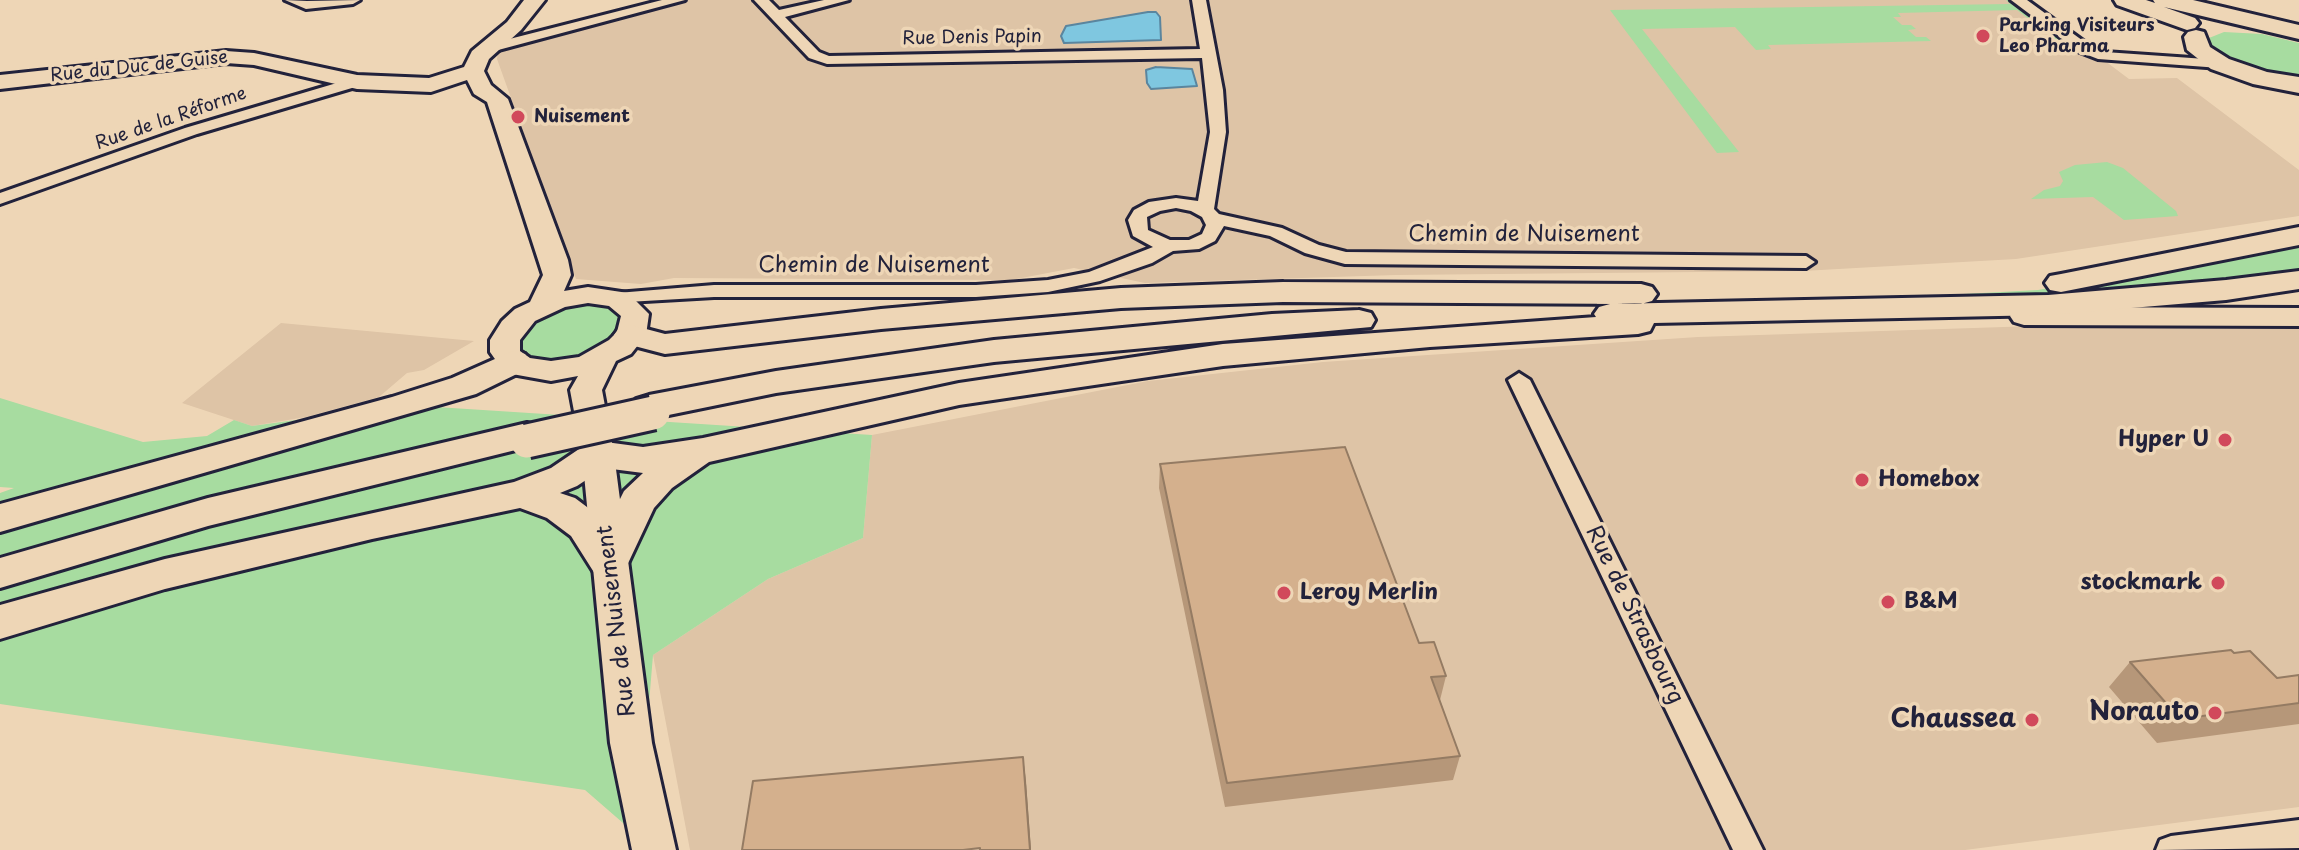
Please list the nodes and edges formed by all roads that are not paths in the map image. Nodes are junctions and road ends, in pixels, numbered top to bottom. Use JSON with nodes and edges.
{"nodes":[{"id":1,"x":292,"y":0,"type":"edge"},
{"id":2,"x":353,"y":0,"type":"edge"},
{"id":3,"x":535,"y":0,"type":"edge"},
{"id":4,"x":678,"y":0,"type":"edge"},
{"id":5,"x":761,"y":0,"type":"edge"},
{"id":6,"x":842,"y":0,"type":"edge"},
{"id":7,"x":1199,"y":0,"type":"edge"},
{"id":8,"x":2018,"y":0,"type":"edge"},
{"id":9,"x":2111,"y":0,"type":"edge"},
{"id":10,"x":2125,"y":0,"type":"edge"},
{"id":11,"x":2164,"y":0,"type":"edge"},
{"id":12,"x":777,"y":15,"type":"junction"},
{"id":13,"x":2299,"y":32,"type":"edge"},
{"id":14,"x":2204,"y":39,"type":"junction"},
{"id":15,"x":2299,"y":40,"type":"edge"},
{"id":16,"x":487,"y":49,"type":"junction"},
{"id":17,"x":1209,"y":53,"type":"junction"},
{"id":18,"x":2165,"y":58,"type":"junction"},
{"id":19,"x":2220,"y":64,"type":"junction"},
{"id":20,"x":428,"y":77,"type":"junction"},
{"id":21,"x":477,"y":80,"type":"junction"},
{"id":22,"x":0,"y":82,"type":"edge"},
{"id":23,"x":364,"y":82,"type":"junction"},
{"id":24,"x":2294,"y":87,"type":"edge"},
{"id":25,"x":1212,"y":171,"type":"junction"},
{"id":26,"x":0,"y":199,"type":"edge"},
{"id":27,"x":1176,"y":203,"type":"junction"},
{"id":28,"x":1211,"y":220,"type":"junction"},
{"id":29,"x":2299,"y":236,"type":"edge"},
{"id":30,"x":1144,"y":237,"type":"junction"},
{"id":31,"x":1169,"y":246,"type":"junction"},
{"id":32,"x":1806,"y":262,"type":"dead end"},
{"id":33,"x":1121,"y":267,"type":"junction"},
{"id":34,"x":557,"y":275,"type":"junction"},
{"id":35,"x":2299,"y":280,"type":"edge"},
{"id":36,"x":2071,"y":281,"type":"junction"},
{"id":37,"x":2299,"y":290,"type":"edge"},
{"id":38,"x":588,"y":295,"type":"junction"},
{"id":39,"x":543,"y":305,"type":"junction"},
{"id":40,"x":2024,"y":316,"type":"junction"},
{"id":41,"x":628,"y":317,"type":"junction"},
{"id":42,"x":2299,"y":317,"type":"edge"},
{"id":43,"x":1638,"y":324,"type":"junction"},
{"id":44,"x":994,"y":351,"type":"junction"},
{"id":45,"x":603,"y":358,"type":"junction"},
{"id":46,"x":513,"y":362,"type":"junction"},
{"id":47,"x":551,"y":371,"type":"junction"},
{"id":48,"x":1519,"y":380,"type":"dead end"},
{"id":49,"x":586,"y":390,"type":"junction"},
{"id":50,"x":651,"y":410,"type":"junction"},
{"id":51,"x":527,"y":438,"type":"junction"},
{"id":52,"x":703,"y":451,"type":"junction"},
{"id":53,"x":598,"y":454,"type":"junction"},
{"id":54,"x":521,"y":494,"type":"junction"},
{"id":55,"x":0,"y":518,"type":"edge"},
{"id":56,"x":609,"y":563,"type":"junction"},
{"id":57,"x":0,"y":573,"type":"edge"},
{"id":58,"x":0,"y":580,"type":"edge"},
{"id":59,"x":0,"y":622,"type":"edge"},
{"id":60,"x":2299,"y":834,"type":"edge"},
{"id":61,"x":654,"y":850,"type":"edge"},
{"id":62,"x":1748,"y":850,"type":"edge"},
{"id":63,"x":2171,"y":850,"type":"edge"}],
"edges":[{"from":1,"to":2,"type":"street"},
{"from":3,"to":16,"type":"street"},
{"from":4,"to":16,"type":"street"},
{"from":5,"to":12,"type":"street","name":"Rue Denis Papin"},
{"from":6,"to":12,"type":"street"},
{"from":7,"to":17,"type":"street"},
{"from":8,"to":18,"type":"street"},
{"from":9,"to":14,"type":"main road"},
{"from":10,"to":14,"type":"main road"},
{"from":11,"to":13,"type":"main road"},
{"from":12,"to":17,"type":"street","name":"Rue Denis Papin"},
{"from":14,"to":15,"type":"main road"},
{"from":14,"to":18,"type":"street"},
{"from":14,"to":19,"type":"main road"},
{"from":16,"to":20,"type":"street","name":"Rue du Duc de Guise"},
{"from":16,"to":21,"type":"street"},
{"from":17,"to":25,"type":"street"},
{"from":18,"to":19,"type":"street"},
{"from":19,"to":24,"type":"main road"},
{"from":20,"to":21,"type":"street","name":"Rue du Duc de Guise"},
{"from":20,"to":23,"type":"street","name":"Rue du Duc de Guise"},
{"from":21,"to":34,"type":"street"},
{"from":22,"to":23,"type":"street","name":"Rue du Duc de Guise"},
{"from":23,"to":26,"type":"street","name":"Rue de la Réforme"},
{"from":25,"to":27,"type":"street"},
{"from":25,"to":28,"type":"street"},
{"from":27,"to":28,"type":"street"},
{"from":27,"to":30,"type":"street"},
{"from":28,"to":31,"type":"street","name":"Chemin de Nuisement"},
{"from":28,"to":32,"type":"street","name":"Chemin de Nuisement"},
{"from":29,"to":36,"type":"main road"},
{"from":30,"to":31,"type":"street"},
{"from":30,"to":33,"type":"street"},
{"from":31,"to":33,"type":"street","name":"Chemin de Nuisement"},
{"from":33,"to":41,"type":"street","name":"Chemin de Nuisement"},
{"from":34,"to":38,"type":"street"},
{"from":34,"to":39,"type":"street"},
{"from":35,"to":44,"type":"main road"},
{"from":36,"to":41,"type":"main road"},
{"from":36,"to":44,"type":"main road"},
{"from":37,"to":40,"type":"main road"},
{"from":38,"to":39,"type":"street"},
{"from":38,"to":41,"type":"street"},
{"from":39,"to":46,"type":"street"},
{"from":40,"to":42,"type":"street"},
{"from":40,"to":43,"type":"main road"},
{"from":41,"to":45,"type":"street"},
{"from":43,"to":50,"type":"main road"},
{"from":43,"to":52,"type":"main road"},
{"from":44,"to":50,"type":"main road"},
{"from":45,"to":47,"type":"street"},
{"from":45,"to":49,"type":"street"},
{"from":46,"to":47,"type":"street"},
{"from":46,"to":55,"type":"main road"},
{"from":47,"to":49,"type":"street"},
{"from":48,"to":62,"type":"street","name":"Rue de Strasbourg"},
{"from":49,"to":53,"type":"street","name":"Rue de Nuisement"},
{"from":50,"to":51,"type":"main road","bridge":true},
{"from":51,"to":57,"type":"main road"},
{"from":51,"to":58,"type":"main road"},
{"from":52,"to":53,"type":"main road"},
{"from":52,"to":56,"type":"main road"},
{"from":53,"to":54,"type":"main road"},
{"from":53,"to":56,"type":"street","name":"Rue de Nuisement"},
{"from":54,"to":56,"type":"main road"},
{"from":54,"to":59,"type":"main road"},
{"from":56,"to":61,"type":"street","name":"Rue de Nuisement"},
{"from":60,"to":63,"type":"street"}]}
